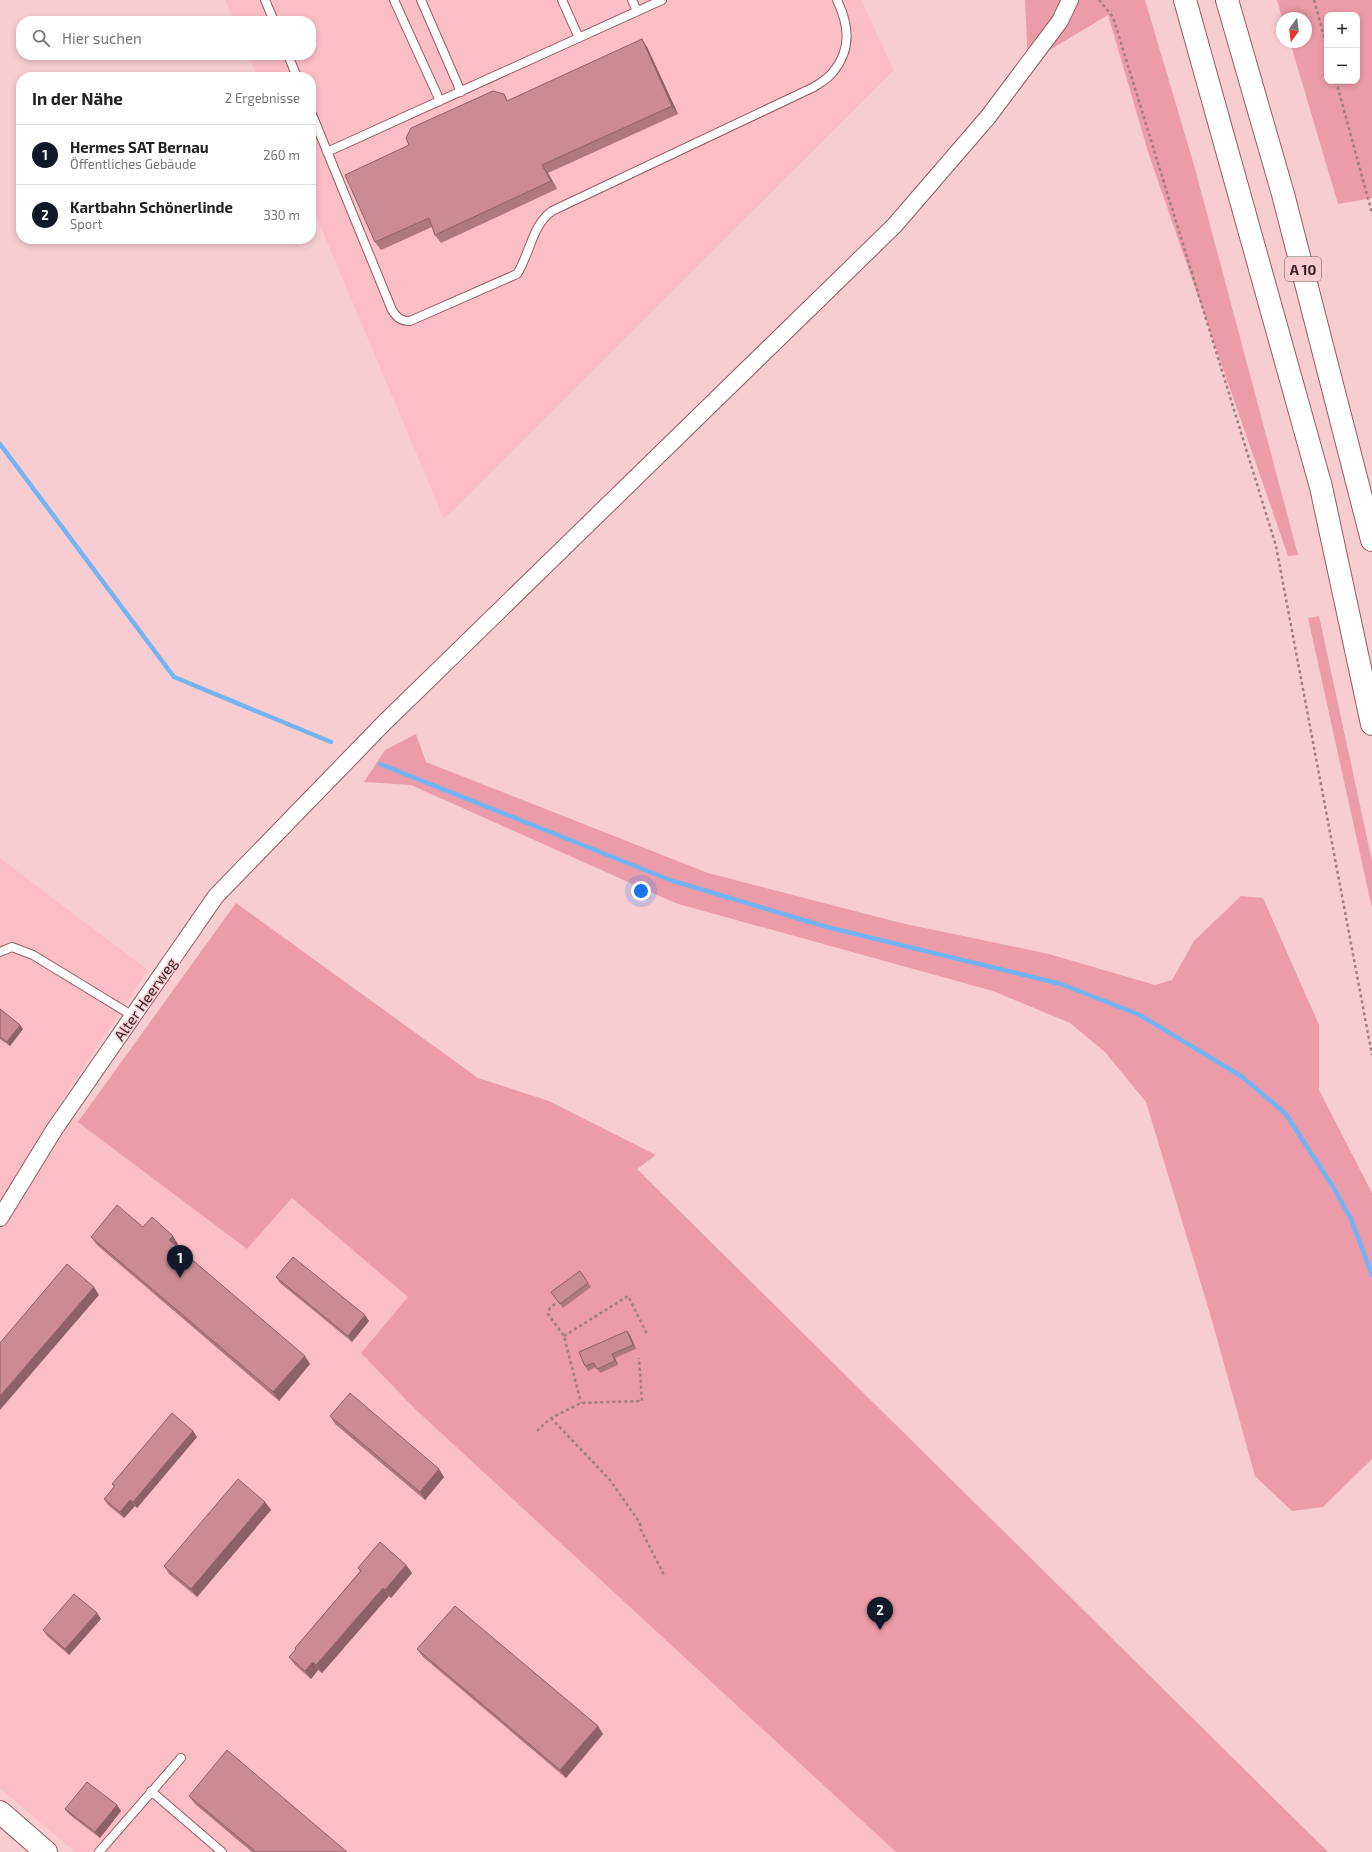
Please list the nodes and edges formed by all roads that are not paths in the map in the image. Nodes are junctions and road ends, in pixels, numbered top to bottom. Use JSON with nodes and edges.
{"nodes":[{"id":1,"x":265,"y":0,"type":"edge"},
{"id":2,"x":394,"y":0,"type":"edge"},
{"id":3,"x":421,"y":0,"type":"edge"},
{"id":4,"x":562,"y":0,"type":"edge"},
{"id":5,"x":632,"y":0,"type":"edge"},
{"id":6,"x":662,"y":0,"type":"edge"},
{"id":7,"x":837,"y":0,"type":"edge"},
{"id":8,"x":1070,"y":0,"type":"edge"},
{"id":9,"x":1185,"y":0,"type":"edge"},
{"id":10,"x":1227,"y":0,"type":"edge"},
{"id":11,"x":637,"y":11,"type":"junction"},
{"id":12,"x":272,"y":16,"type":"edge"},
{"id":13,"x":579,"y":38,"type":"junction"},
{"id":14,"x":290,"y":60,"type":"edge"},
{"id":15,"x":295,"y":72,"type":"edge"},
{"id":16,"x":461,"y":92,"type":"junction"},
{"id":17,"x":440,"y":101,"type":"junction"},
{"id":18,"x":316,"y":124,"type":"edge"},
{"id":19,"x":327,"y":152,"type":"junction"},
{"id":20,"x":1372,"y":540,"type":"edge"},
{"id":21,"x":1372,"y":724,"type":"edge"},
{"id":22,"x":0,"y":952,"type":"edge"},
{"id":23,"x":133,"y":1016,"type":"junction"},
{"id":24,"x":0,"y":1218,"type":"edge"},
{"id":25,"x":181,"y":1758,"type":"dead end"},
{"id":26,"x":151,"y":1792,"type":"junction"},
{"id":27,"x":0,"y":1812,"type":"edge"},
{"id":28,"x":46,"y":1852,"type":"edge"},
{"id":29,"x":99,"y":1852,"type":"edge"},
{"id":30,"x":222,"y":1852,"type":"edge"}],
"edges":[{"from":1,"to":12,"type":"lane"},
{"from":2,"to":17,"type":"lane"},
{"from":3,"to":16,"type":"lane"},
{"from":4,"to":13,"type":"lane"},
{"from":5,"to":11,"type":"lane"},
{"from":6,"to":11,"type":"lane"},
{"from":7,"to":19,"type":"lane"},
{"from":8,"to":23,"type":"street","name":"Alter Heerweg"},
{"from":9,"to":21,"type":"main road","number":"A 10"},
{"from":10,"to":20,"type":"main road","number":"A 10"},
{"from":11,"to":13,"type":"lane"},
{"from":13,"to":16,"type":"lane"},
{"from":14,"to":15,"type":"lane"},
{"from":16,"to":17,"type":"lane"},
{"from":17,"to":19,"type":"lane"},
{"from":18,"to":19,"type":"lane"},
{"from":22,"to":23,"type":"lane"},
{"from":23,"to":24,"type":"street","name":"Alter Heerweg"},
{"from":25,"to":26,"type":"lane"},
{"from":26,"to":29,"type":"lane"},
{"from":26,"to":30,"type":"lane"},
{"from":27,"to":28,"type":"main road"}]}
